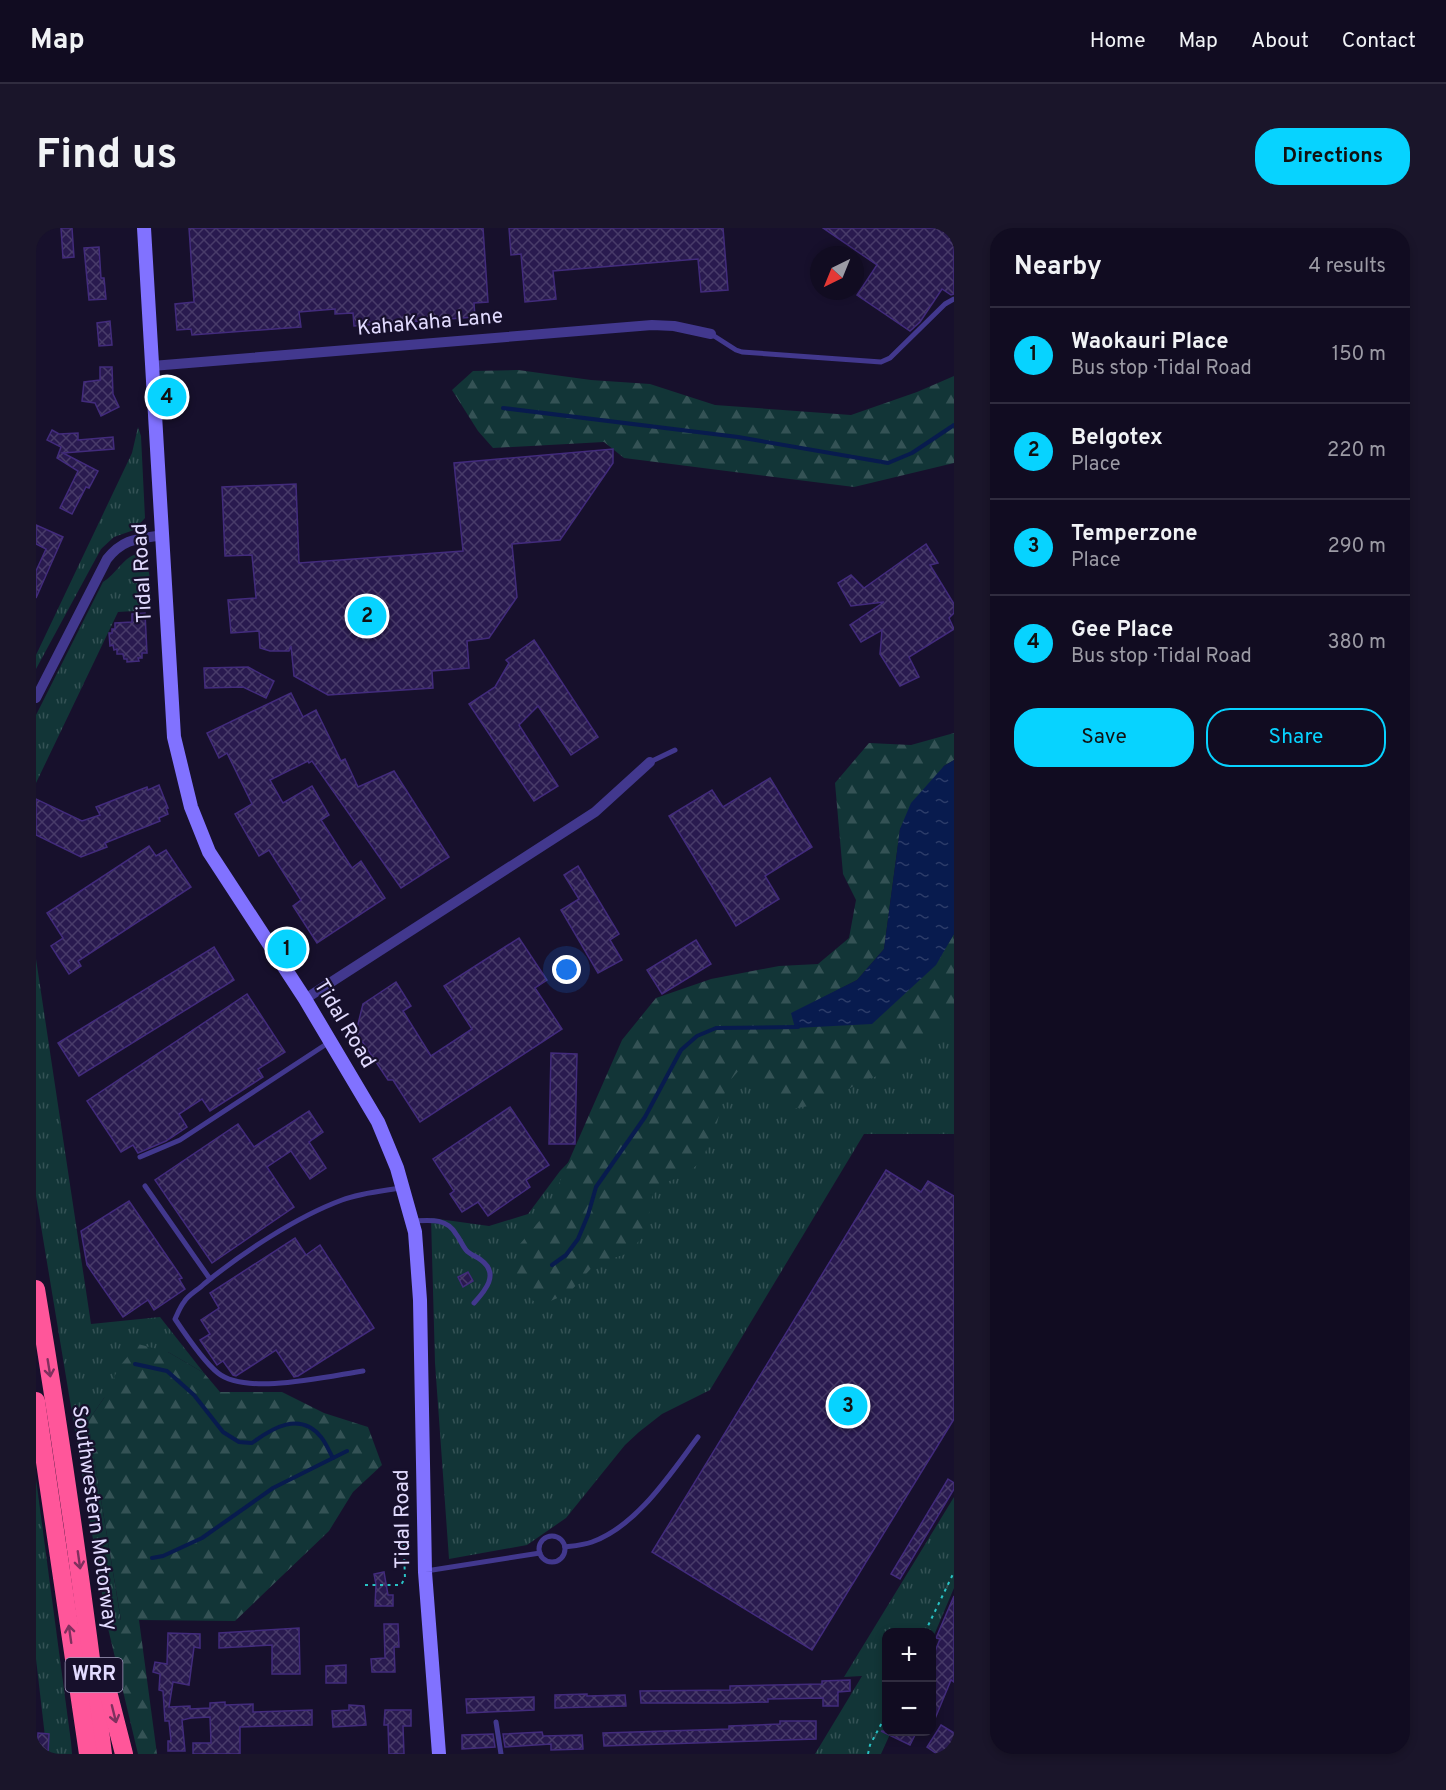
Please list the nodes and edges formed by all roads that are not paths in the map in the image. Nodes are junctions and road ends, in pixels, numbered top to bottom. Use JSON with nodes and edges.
{"nodes":[{"id":1,"x":144,"y":228,"type":"edge"},
{"id":2,"x":954,"y":299,"type":"edge"},
{"id":3,"x":711,"y":334,"type":"joint"},
{"id":4,"x":152,"y":366,"type":"junction"},
{"id":5,"x":163,"y":535,"type":"junction"},
{"id":6,"x":36,"y":698,"type":"edge"},
{"id":7,"x":675,"y":750,"type":"dead end"},
{"id":8,"x":650,"y":762,"type":"joint"},
{"id":9,"x":305,"y":999,"type":"junction"},
{"id":10,"x":331,"y":1041,"type":"junction"},
{"id":11,"x":140,"y":1157,"type":"dead end"},
{"id":12,"x":145,"y":1186,"type":"dead end"},
{"id":13,"x":402,"y":1188,"type":"junction"},
{"id":14,"x":412,"y":1221,"type":"junction"},
{"id":15,"x":210,"y":1280,"type":"junction"},
{"id":16,"x":36,"y":1289,"type":"edge"},
{"id":17,"x":474,"y":1303,"type":"dead end"},
{"id":18,"x":363,"y":1371,"type":"dead end"},
{"id":19,"x":36,"y":1401,"type":"edge"},
{"id":20,"x":698,"y":1437,"type":"dead end"},
{"id":21,"x":565,"y":1547,"type":"junction"},
{"id":22,"x":540,"y":1553,"type":"junction"},
{"id":23,"x":425,"y":1572,"type":"junction"},
{"id":24,"x":84,"y":1597,"type":"junction"},
{"id":25,"x":496,"y":1722,"type":"dead end"},
{"id":26,"x":88,"y":1754,"type":"edge"},
{"id":27,"x":103,"y":1754,"type":"edge"},
{"id":28,"x":124,"y":1754,"type":"edge"},
{"id":29,"x":439,"y":1754,"type":"edge"},
{"id":30,"x":501,"y":1754,"type":"edge"}],
"edges":[{"from":1,"to":4,"type":"main road","name":"Tidal Road"},
{"from":2,"to":3,"type":"lane"},
{"from":3,"to":4,"type":"street","name":"KahaKaha Lane"},
{"from":4,"to":5,"type":"main road","name":"Tidal Road"},
{"from":5,"to":6,"type":"street"},
{"from":5,"to":9,"type":"main road","name":"Tidal Road"},
{"from":7,"to":8,"type":"lane"},
{"from":8,"to":9,"type":"street"},
{"from":9,"to":10,"type":"main road","name":"Tidal Road"},
{"from":10,"to":11,"type":"lane"},
{"from":10,"to":13,"type":"main road","name":"Tidal Road"},
{"from":12,"to":15,"type":"lane"},
{"from":13,"to":14,"type":"main road","name":"Tidal Road"},
{"from":13,"to":15,"type":"lane"},
{"from":14,"to":17,"type":"lane"},
{"from":14,"to":23,"type":"main road","name":"Tidal Road"},
{"from":15,"to":18,"type":"lane"},
{"from":16,"to":24,"type":"highway","name":"Southwestern Motorway","number":"WRR","one_way":true},
{"from":26,"to":19,"type":"highway","name":"Southwestern Motorway","number":"WRR","one_way":true},
{"from":20,"to":21,"type":"lane"},
{"from":21,"to":22,"type":"lane"},
{"from":21,"to":22,"type":"lane"},
{"from":22,"to":23,"type":"lane"},
{"from":23,"to":29,"type":"main road","name":"Tidal Road"},
{"from":24,"to":27,"type":"highway","name":"Southwestern Motorway","number":"WRR"},
{"from":24,"to":28,"type":"highway","one_way":true},
{"from":25,"to":30,"type":"lane"}]}
